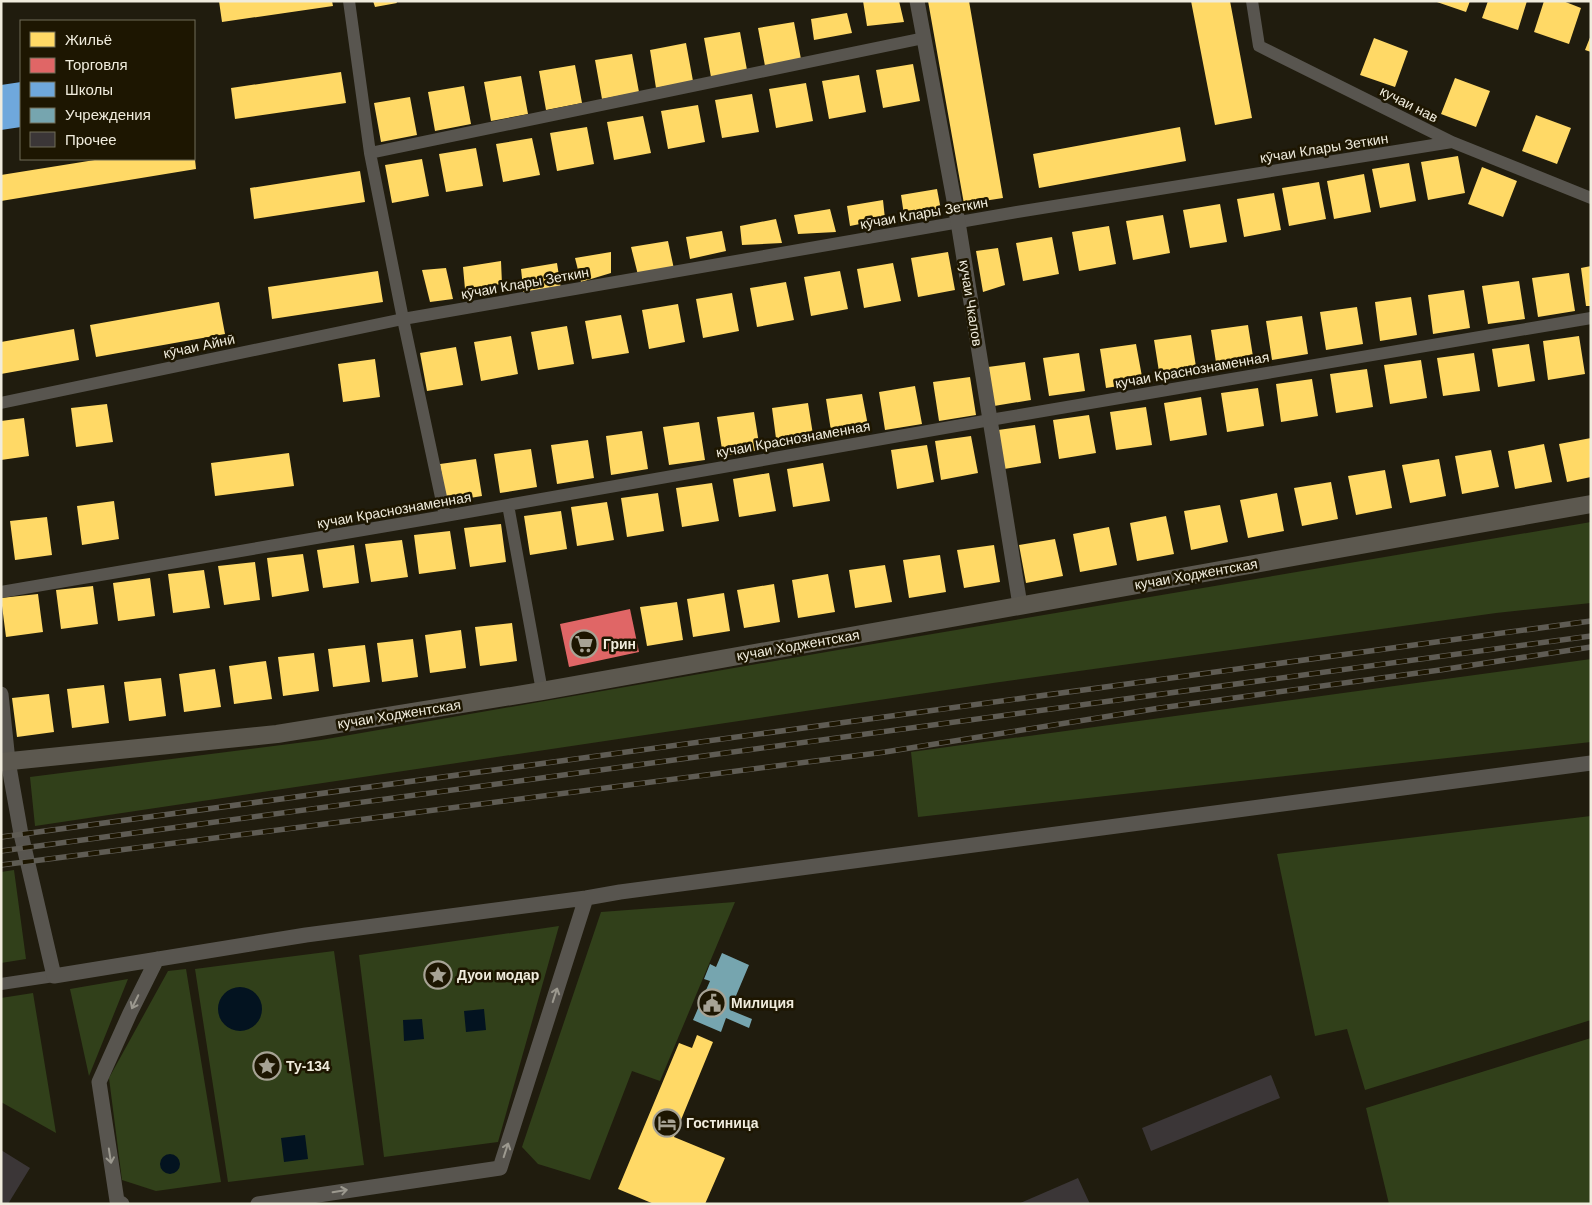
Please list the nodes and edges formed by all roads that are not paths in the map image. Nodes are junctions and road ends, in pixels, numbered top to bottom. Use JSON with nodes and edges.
{"nodes":[{"id":1,"x":349,"y":1,"type":"edge"},
{"id":2,"x":917,"y":1,"type":"edge"},
{"id":3,"x":1252,"y":1,"type":"edge"},
{"id":4,"x":924,"y":38,"type":"junction"},
{"id":5,"x":1452,"y":142,"type":"junction"},
{"id":6,"x":370,"y":153,"type":"junction"},
{"id":7,"x":1591,"y":198,"type":"edge"},
{"id":8,"x":958,"y":222,"type":"junction"},
{"id":9,"x":1591,"y":318,"type":"edge"},
{"id":10,"x":403,"y":319,"type":"junction"},
{"id":11,"x":1,"y":403,"type":"edge"},
{"id":12,"x":990,"y":420,"type":"junction"},
{"id":13,"x":1591,"y":504,"type":"edge"},
{"id":14,"x":508,"y":505,"type":"junction"},
{"id":15,"x":445,"y":516,"type":"junction"},
{"id":16,"x":1,"y":592,"type":"edge"},
{"id":17,"x":1020,"y":605,"type":"junction"},
{"id":18,"x":542,"y":691,"type":"junction"},
{"id":19,"x":1,"y":694,"type":"edge"},
{"id":20,"x":4,"y":762,"type":"edge"},
{"id":21,"x":1591,"y":763,"type":"edge"},
{"id":22,"x":586,"y":898,"type":"junction"},
{"id":23,"x":157,"y":959,"type":"junction"},
{"id":24,"x":54,"y":976,"type":"junction"},
{"id":25,"x":1,"y":984,"type":"edge"},
{"id":26,"x":122,"y":1204,"type":"edge"},
{"id":27,"x":258,"y":1204,"type":"edge"}],
"edges":[{"from":1,"to":6,"type":"street"},
{"from":2,"to":4,"type":"street","name":"кучаи Чкалов"},
{"from":3,"to":5,"type":"street","name":"кучаи нав"},
{"from":4,"to":6,"type":"street"},
{"from":4,"to":8,"type":"street","name":"кучаи Чкалов"},
{"from":5,"to":7,"type":"street","name":"кучаи нав"},
{"from":5,"to":8,"type":"street","name":"кӯчаи Клары Зеткин"},
{"from":6,"to":10,"type":"street"},
{"from":8,"to":10,"type":"street","name":"кӯчаи Клары Зеткин"},
{"from":8,"to":12,"type":"street","name":"кучаи Чкалов"},
{"from":9,"to":12,"type":"street","name":"кучаи Краснознаменная"},
{"from":10,"to":11,"type":"street","name":"кӯчаи Айнӣ"},
{"from":10,"to":15,"type":"street"},
{"from":12,"to":14,"type":"street","name":"кучаи Краснознаменная"},
{"from":12,"to":17,"type":"street","name":"кучаи Чкалов"},
{"from":13,"to":17,"type":"main road","name":"кучаи Ходжентская"},
{"from":14,"to":15,"type":"street","name":"кучаи Краснознаменная"},
{"from":14,"to":18,"type":"street"},
{"from":15,"to":16,"type":"street","name":"кучаи Краснознаменная"},
{"from":17,"to":18,"type":"main road","name":"кучаи Ходжентская"},
{"from":18,"to":20,"type":"main road","name":"кучаи Ходжентская"},
{"from":19,"to":20,"type":"street"},
{"from":20,"to":24,"type":"street"},
{"from":21,"to":22,"type":"street"},
{"from":22,"to":23,"type":"street"},
{"from":27,"to":22,"type":"street","one_way":true},
{"from":23,"to":24,"type":"street"},
{"from":23,"to":26,"type":"street","one_way":true},
{"from":24,"to":25,"type":"street"}]}
